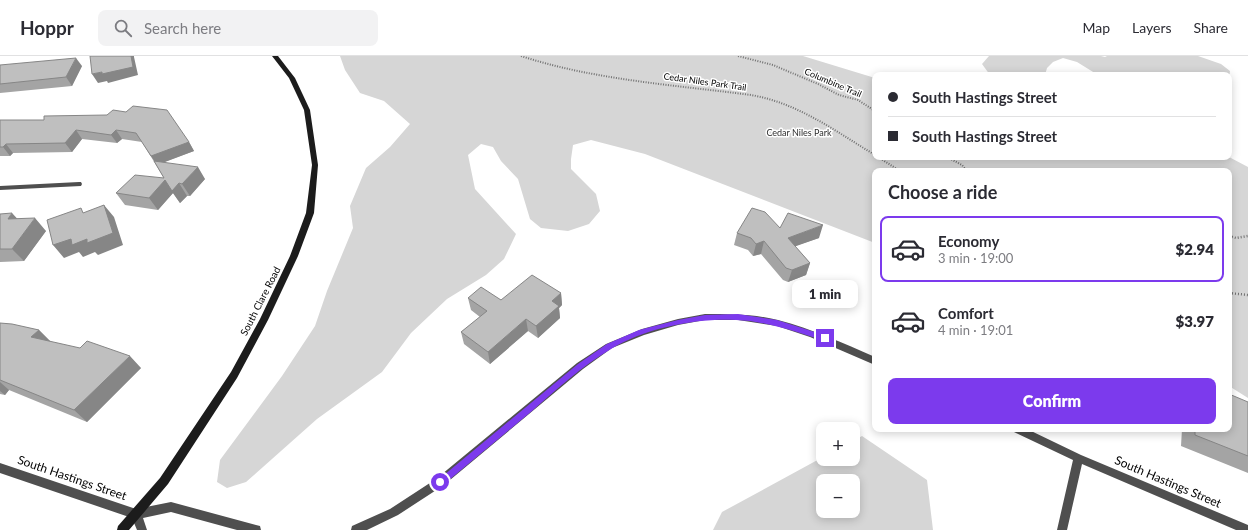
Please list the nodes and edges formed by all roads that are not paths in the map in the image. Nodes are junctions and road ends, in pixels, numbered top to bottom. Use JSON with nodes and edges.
{"nodes":[{"id":1,"x":275,"y":56,"type":"edge"},
{"id":2,"x":78,"y":184,"type":"dead end"},
{"id":3,"x":0,"y":188,"type":"edge"},
{"id":4,"x":872,"y":360,"type":"edge"},
{"id":5,"x":1023,"y":432,"type":"edge"},
{"id":6,"x":1078,"y":458,"type":"junction"},
{"id":7,"x":0,"y":468,"type":"edge"},
{"id":8,"x":136,"y":514,"type":"junction"},
{"id":9,"x":122,"y":530,"type":"edge"},
{"id":10,"x":142,"y":530,"type":"edge"},
{"id":11,"x":256,"y":530,"type":"edge"},
{"id":12,"x":356,"y":530,"type":"edge"},
{"id":13,"x":1062,"y":530,"type":"edge"},
{"id":14,"x":1248,"y":530,"type":"edge"}],
"edges":[{"from":1,"to":8,"type":"street","name":"South Clare Road"},
{"from":2,"to":3,"type":"street"},
{"from":4,"to":12,"type":"street"},
{"from":5,"to":6,"type":"street","name":"South Hastings Street"},
{"from":6,"to":13,"type":"street"},
{"from":6,"to":14,"type":"street","name":"South Hastings Street"},
{"from":7,"to":8,"type":"street","name":"South Hastings Street"},
{"from":8,"to":9,"type":"street","name":"South Clare Road"},
{"from":8,"to":10,"type":"street"},
{"from":8,"to":11,"type":"street","name":"South Hastings Street"}]}
